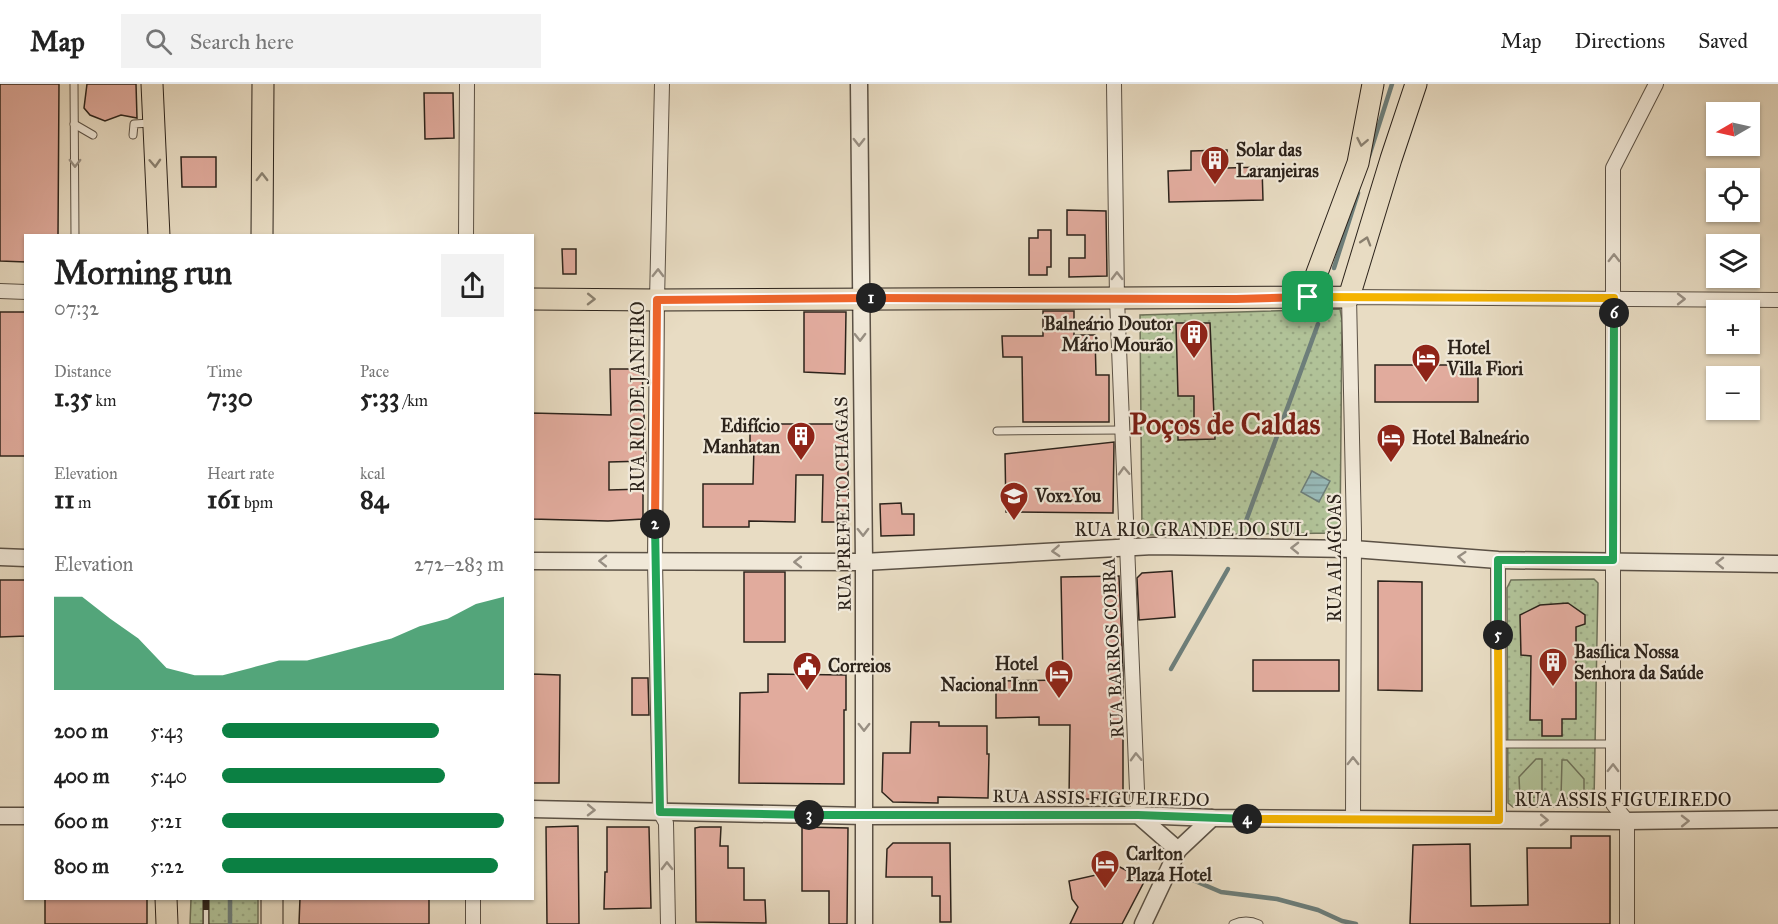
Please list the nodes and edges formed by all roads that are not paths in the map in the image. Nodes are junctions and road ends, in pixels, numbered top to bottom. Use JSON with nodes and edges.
{"nodes":[{"id":1,"x":74,"y":84,"type":"edge"},
{"id":2,"x":152,"y":84,"type":"edge"},
{"id":3,"x":263,"y":84,"type":"edge"},
{"id":4,"x":467,"y":84,"type":"edge"},
{"id":5,"x":662,"y":84,"type":"edge"},
{"id":6,"x":859,"y":84,"type":"edge"},
{"id":7,"x":1114,"y":84,"type":"edge"},
{"id":8,"x":1373,"y":84,"type":"edge"},
{"id":9,"x":1416,"y":84,"type":"edge"},
{"id":10,"x":1656,"y":84,"type":"edge"},
{"id":11,"x":153,"y":123,"type":"junction"},
{"id":12,"x":74,"y":124,"type":"junction"},
{"id":13,"x":93,"y":135,"type":"dead end"},
{"id":14,"x":134,"y":135,"type":"dead end"},
{"id":15,"x":75,"y":234,"type":"edge"},
{"id":16,"x":159,"y":234,"type":"edge"},
{"id":17,"x":262,"y":234,"type":"edge"},
{"id":18,"x":466,"y":234,"type":"edge"},
{"id":19,"x":0,"y":291,"type":"edge"},
{"id":20,"x":24,"y":292,"type":"edge"},
{"id":21,"x":1308,"y":297,"type":"junction"},
{"id":22,"x":1349,"y":297,"type":"junction"},
{"id":23,"x":860,"y":298,"type":"junction"},
{"id":24,"x":1614,"y":298,"type":"junction"},
{"id":25,"x":534,"y":299,"type":"edge"},
{"id":26,"x":1117,"y":299,"type":"junction"},
{"id":27,"x":657,"y":300,"type":"junction"},
{"id":28,"x":1778,"y":300,"type":"edge"},
{"id":29,"x":1122,"y":430,"type":"junction"},
{"id":30,"x":996,"y":431,"type":"dead end"},
{"id":31,"x":1127,"y":547,"type":"junction"},
{"id":32,"x":1353,"y":549,"type":"junction"},
{"id":33,"x":0,"y":557,"type":"edge"},
{"id":34,"x":24,"y":558,"type":"edge"},
{"id":35,"x":1498,"y":560,"type":"junction"},
{"id":36,"x":1613,"y":560,"type":"junction"},
{"id":37,"x":534,"y":561,"type":"edge"},
{"id":38,"x":655,"y":562,"type":"junction"},
{"id":39,"x":864,"y":562,"type":"junction"},
{"id":40,"x":1778,"y":564,"type":"edge"},
{"id":41,"x":1500,"y":744,"type":"junction"},
{"id":42,"x":1613,"y":744,"type":"junction"},
{"id":43,"x":534,"y":809,"type":"edge"},
{"id":44,"x":660,"y":812,"type":"junction"},
{"id":45,"x":1138,"y":815,"type":"junction"},
{"id":46,"x":0,"y":816,"type":"edge"},
{"id":47,"x":24,"y":816,"type":"edge"},
{"id":48,"x":865,"y":816,"type":"junction"},
{"id":49,"x":1212,"y":818,"type":"junction"},
{"id":50,"x":1778,"y":819,"type":"edge"},
{"id":51,"x":1353,"y":820,"type":"junction"},
{"id":52,"x":1499,"y":820,"type":"junction"},
{"id":53,"x":1627,"y":821,"type":"junction"},
{"id":54,"x":1178,"y":850,"type":"junction"},
{"id":55,"x":166,"y":900,"type":"edge"},
{"id":56,"x":272,"y":900,"type":"edge"},
{"id":57,"x":473,"y":900,"type":"edge"},
{"id":58,"x":166,"y":924,"type":"edge"},
{"id":59,"x":272,"y":924,"type":"edge"},
{"id":60,"x":473,"y":924,"type":"edge"},
{"id":61,"x":668,"y":924,"type":"edge"},
{"id":62,"x":864,"y":924,"type":"edge"},
{"id":63,"x":1143,"y":924,"type":"edge"},
{"id":64,"x":1233,"y":924,"type":"edge"},
{"id":65,"x":1259,"y":924,"type":"edge"},
{"id":66,"x":1627,"y":924,"type":"edge"}],
"edges":[{"from":1,"to":12,"type":"lane"},
{"from":2,"to":11,"type":"main road"},
{"from":17,"to":3,"type":"main road","one_way":true},
{"from":4,"to":18,"type":"street"},
{"from":27,"to":5,"type":"street","name":"RUA RIO DE JANEIRO","one_way":true},
{"from":6,"to":23,"type":"street","name":"RUA PREFEITO CHAGAS","one_way":true},
{"from":26,"to":7,"type":"street","name":"RUA BARROS COBRA","one_way":true},
{"from":8,"to":21,"type":"main road","one_way":true},
{"from":22,"to":9,"type":"main road","one_way":true},
{"from":24,"to":10,"type":"street","one_way":true},
{"from":11,"to":14,"type":"lane"},
{"from":11,"to":16,"type":"main road","one_way":true},
{"from":12,"to":13,"type":"lane"},
{"from":12,"to":15,"type":"lane","one_way":true},
{"from":19,"to":20,"type":"street"},
{"from":21,"to":22,"type":"main road"},
{"from":21,"to":26,"type":"main road"},
{"from":22,"to":24,"type":"street"},
{"from":22,"to":32,"type":"street","name":"RUA ALAGOAS"},
{"from":23,"to":26,"type":"main road"},
{"from":23,"to":27,"type":"main road"},
{"from":23,"to":39,"type":"street","name":"RUA PREFEITO CHAGAS","one_way":true},
{"from":24,"to":28,"type":"street","one_way":true},
{"from":24,"to":36,"type":"street"},
{"from":25,"to":27,"type":"main road","one_way":true},
{"from":26,"to":29,"type":"street","name":"RUA BARROS COBRA"},
{"from":27,"to":38,"type":"street","name":"RUA RIO DE JANEIRO"},
{"from":29,"to":30,"type":"lane"},
{"from":31,"to":29,"type":"street","name":"RUA BARROS COBRA","one_way":true},
{"from":32,"to":31,"type":"street","name":"RUA RIO GRANDE DO SUL","one_way":true},
{"from":31,"to":39,"type":"street","name":"RUA RIO GRANDE DO SUL","one_way":true},
{"from":45,"to":31,"type":"street","name":"RUA BARROS COBRA","one_way":true},
{"from":35,"to":32,"type":"street","name":"RUA RIO GRANDE DO SUL","one_way":true},
{"from":51,"to":32,"type":"street","name":"RUA ALAGOAS","one_way":true},
{"from":33,"to":34,"type":"street"},
{"from":35,"to":36,"type":"street","name":"RUA RIO GRANDE DO SUL"},
{"from":35,"to":41,"type":"street"},
{"from":40,"to":36,"type":"street","name":"RUA RIO GRANDE DO SUL","one_way":true},
{"from":36,"to":42,"type":"street"},
{"from":38,"to":37,"type":"street","name":"RUA RIO GRANDE DO SUL","one_way":true},
{"from":39,"to":38,"type":"street","name":"RUA RIO GRANDE DO SUL","one_way":true},
{"from":38,"to":44,"type":"street","name":"RUA RIO DE JANEIRO"},
{"from":39,"to":48,"type":"street","name":"RUA PREFEITO CHAGAS","one_way":true},
{"from":41,"to":42,"type":"lane"},
{"from":41,"to":52,"type":"street"},
{"from":53,"to":42,"type":"street","one_way":true},
{"from":43,"to":44,"type":"street","name":"RUA ASSIS FIGUEIREDO","one_way":true},
{"from":44,"to":48,"type":"street","name":"RUA ASSIS FIGUEIREDO"},
{"from":61,"to":44,"type":"street","name":"RUA RIO DE JANEIRO","one_way":true},
{"from":45,"to":48,"type":"street","name":"RUA ASSIS FIGUEIREDO"},
{"from":45,"to":49,"type":"street","name":"RUA ASSIS FIGUEIREDO"},
{"from":45,"to":54,"type":"street"},
{"from":46,"to":47,"type":"street"},
{"from":48,"to":62,"type":"street","name":"RUA PREFEITO CHAGAS"},
{"from":49,"to":51,"type":"street","name":"RUA ASSIS FIGUEIREDO"},
{"from":49,"to":54,"type":"street"},
{"from":53,"to":50,"type":"street","name":"RUA ASSIS FIGUEIREDO","one_way":true},
{"from":51,"to":52,"type":"street","name":"RUA ASSIS FIGUEIREDO"},
{"from":52,"to":53,"type":"street","name":"RUA ASSIS FIGUEIREDO","one_way":true},
{"from":53,"to":66,"type":"street"},
{"from":54,"to":63,"type":"street"},
{"from":55,"to":58,"type":"main road"},
{"from":56,"to":59,"type":"main road"},
{"from":57,"to":60,"type":"street"},
{"from":64,"to":65,"type":"lane"}]}
